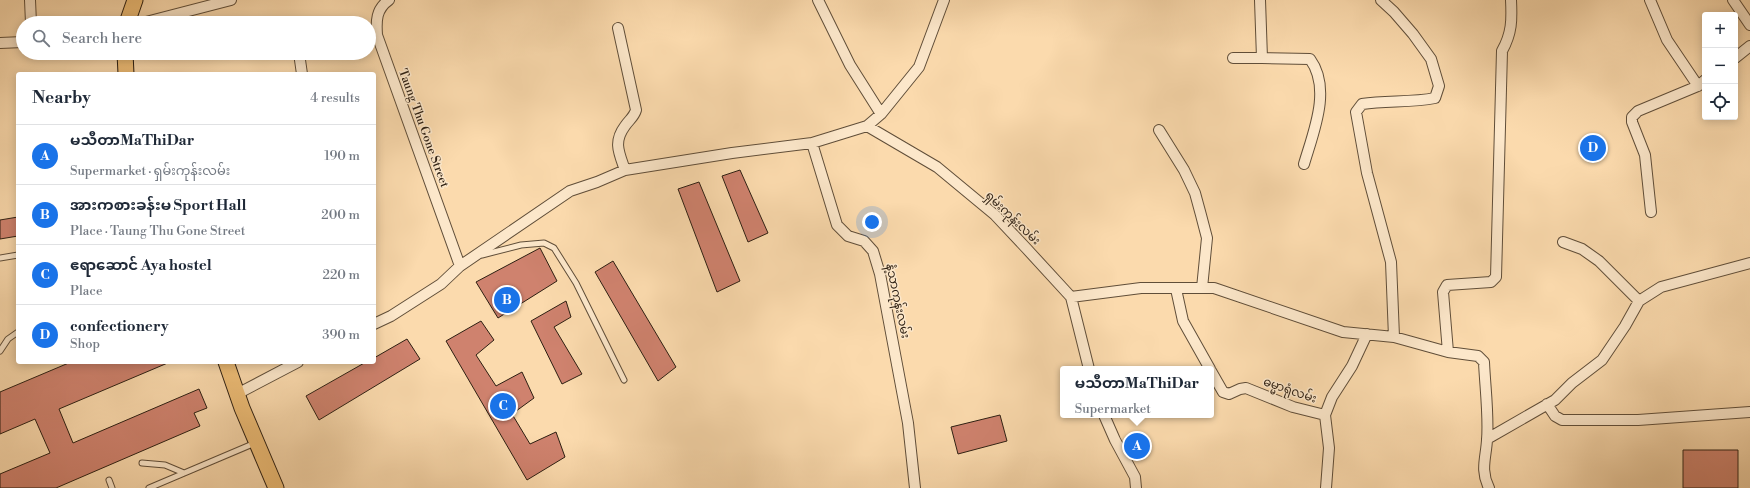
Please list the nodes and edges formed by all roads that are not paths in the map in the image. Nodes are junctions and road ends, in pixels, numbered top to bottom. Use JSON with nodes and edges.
{"nodes":[{"id":1,"x":30,"y":0,"type":"edge"},
{"id":2,"x":135,"y":0,"type":"edge"},
{"id":3,"x":231,"y":0,"type":"edge"},
{"id":4,"x":389,"y":0,"type":"edge"},
{"id":5,"x":818,"y":0,"type":"edge"},
{"id":6,"x":944,"y":0,"type":"edge"},
{"id":7,"x":1260,"y":0,"type":"edge"},
{"id":8,"x":1381,"y":0,"type":"edge"},
{"id":9,"x":1511,"y":0,"type":"edge"},
{"id":10,"x":1650,"y":0,"type":"edge"},
{"id":11,"x":1733,"y":0,"type":"edge"},
{"id":12,"x":31,"y":16,"type":"edge"},
{"id":13,"x":129,"y":16,"type":"edge"},
{"id":14,"x":169,"y":16,"type":"edge"},
{"id":15,"x":1750,"y":25,"type":"edge"},
{"id":16,"x":618,"y":28,"type":"dead end"},
{"id":17,"x":16,"y":42,"type":"edge"},
{"id":18,"x":0,"y":43,"type":"edge"},
{"id":19,"x":1750,"y":46,"type":"edge"},
{"id":20,"x":1738,"y":56,"type":"edge"},
{"id":21,"x":1233,"y":58,"type":"dead end"},
{"id":22,"x":1262,"y":58,"type":"junction"},
{"id":23,"x":125,"y":60,"type":"edge"},
{"id":24,"x":301,"y":60,"type":"edge"},
{"id":25,"x":126,"y":72,"type":"edge"},
{"id":26,"x":302,"y":72,"type":"edge"},
{"id":27,"x":1701,"y":83,"type":"edge"},
{"id":28,"x":881,"y":114,"type":"junction"},
{"id":29,"x":867,"y":126,"type":"junction"},
{"id":30,"x":1159,"y":130,"type":"dead end"},
{"id":31,"x":812,"y":143,"type":"junction"},
{"id":32,"x":1304,"y":164,"type":"dead end"},
{"id":33,"x":625,"y":170,"type":"junction"},
{"id":34,"x":1652,"y":212,"type":"dead end"},
{"id":35,"x":1563,"y":242,"type":"dead end"},
{"id":36,"x":16,"y":255,"type":"edge"},
{"id":37,"x":474,"y":256,"type":"junction"},
{"id":38,"x":0,"y":258,"type":"edge"},
{"id":39,"x":1750,"y":264,"type":"edge"},
{"id":40,"x":460,"y":266,"type":"junction"},
{"id":41,"x":1202,"y":288,"type":"junction"},
{"id":42,"x":1176,"y":289,"type":"junction"},
{"id":43,"x":1071,"y":297,"type":"junction"},
{"id":44,"x":1639,"y":301,"type":"junction"},
{"id":45,"x":376,"y":323,"type":"edge"},
{"id":46,"x":16,"y":333,"type":"edge"},
{"id":47,"x":1367,"y":334,"type":"junction"},
{"id":48,"x":1394,"y":337,"type":"junction"},
{"id":49,"x":0,"y":351,"type":"edge"},
{"id":50,"x":1448,"y":352,"type":"junction"},
{"id":51,"x":227,"y":364,"type":"edge"},
{"id":52,"x":294,"y":364,"type":"edge"},
{"id":53,"x":1088,"y":366,"type":"edge"},
{"id":54,"x":1208,"y":366,"type":"edge"},
{"id":55,"x":1214,"y":377,"type":"edge"},
{"id":56,"x":624,"y":380,"type":"dead end"},
{"id":57,"x":237,"y":394,"type":"junction"},
{"id":58,"x":1547,"y":404,"type":"junction"},
{"id":59,"x":1750,"y":412,"type":"edge"},
{"id":60,"x":1325,"y":415,"type":"junction"},
{"id":61,"x":1105,"y":418,"type":"edge"},
{"id":62,"x":1487,"y":439,"type":"junction"},
{"id":63,"x":257,"y":442,"type":"junction"},
{"id":64,"x":142,"y":463,"type":"dead end"},
{"id":65,"x":184,"y":473,"type":"junction"},
{"id":66,"x":109,"y":480,"type":"dead end"},
{"id":67,"x":112,"y":488,"type":"edge"},
{"id":68,"x":149,"y":488,"type":"edge"},
{"id":69,"x":276,"y":488,"type":"edge"},
{"id":70,"x":915,"y":488,"type":"edge"},
{"id":71,"x":1136,"y":488,"type":"edge"},
{"id":72,"x":1326,"y":488,"type":"edge"},
{"id":73,"x":1489,"y":488,"type":"edge"}],
"edges":[{"from":1,"to":12,"type":"street"},
{"from":2,"to":13,"type":"main road"},
{"from":3,"to":14,"type":"street"},
{"from":4,"to":40,"type":"street","name":"Taung Thu Gone Street"},
{"from":5,"to":28,"type":"street"},
{"from":6,"to":28,"type":"street"},
{"from":7,"to":22,"type":"street"},
{"from":8,"to":48,"type":"street"},
{"from":9,"to":50,"type":"street"},
{"from":10,"to":27,"type":"street"},
{"from":11,"to":15,"type":"street"},
{"from":16,"to":33,"type":"street"},
{"from":17,"to":18,"type":"street"},
{"from":19,"to":20,"type":"street"},
{"from":21,"to":22,"type":"street"},
{"from":22,"to":32,"type":"street"},
{"from":23,"to":25,"type":"main road"},
{"from":24,"to":26,"type":"street"},
{"from":27,"to":34,"type":"street"},
{"from":28,"to":29,"type":"street"},
{"from":29,"to":31,"type":"street"},
{"from":29,"to":43,"type":"street","name":"ရှမ်းကုန်းလမ်း"},
{"from":30,"to":41,"type":"street"},
{"from":31,"to":33,"type":"street"},
{"from":31,"to":70,"type":"street","name":"နံ့သာကုန်းလမ်း"},
{"from":33,"to":37,"type":"street"},
{"from":35,"to":44,"type":"street"},
{"from":36,"to":38,"type":"lane"},
{"from":37,"to":40,"type":"street"},
{"from":37,"to":56,"type":"lane"},
{"from":39,"to":44,"type":"street"},
{"from":40,"to":45,"type":"street"},
{"from":41,"to":42,"type":"street"},
{"from":41,"to":47,"type":"street"},
{"from":42,"to":43,"type":"street"},
{"from":42,"to":54,"type":"street"},
{"from":43,"to":53,"type":"street","name":"ရှမ်းကုန်းလမ်း"},
{"from":44,"to":58,"type":"street"},
{"from":46,"to":49,"type":"lane"},
{"from":47,"to":48,"type":"street"},
{"from":47,"to":60,"type":"street"},
{"from":48,"to":50,"type":"street"},
{"from":50,"to":62,"type":"street"},
{"from":51,"to":57,"type":"main road"},
{"from":52,"to":57,"type":"street"},
{"from":55,"to":60,"type":"street","name":"ဓမ္မာရုံလမ်း"},
{"from":57,"to":63,"type":"main road"},
{"from":58,"to":59,"type":"street"},
{"from":58,"to":62,"type":"street"},
{"from":60,"to":72,"type":"street","name":"ဓမ္မာရုံလမ်း"},
{"from":61,"to":71,"type":"street"},
{"from":62,"to":73,"type":"street"},
{"from":63,"to":65,"type":"lane"},
{"from":63,"to":69,"type":"main road"},
{"from":64,"to":65,"type":"lane"},
{"from":65,"to":68,"type":"lane"},
{"from":66,"to":67,"type":"lane"}]}
